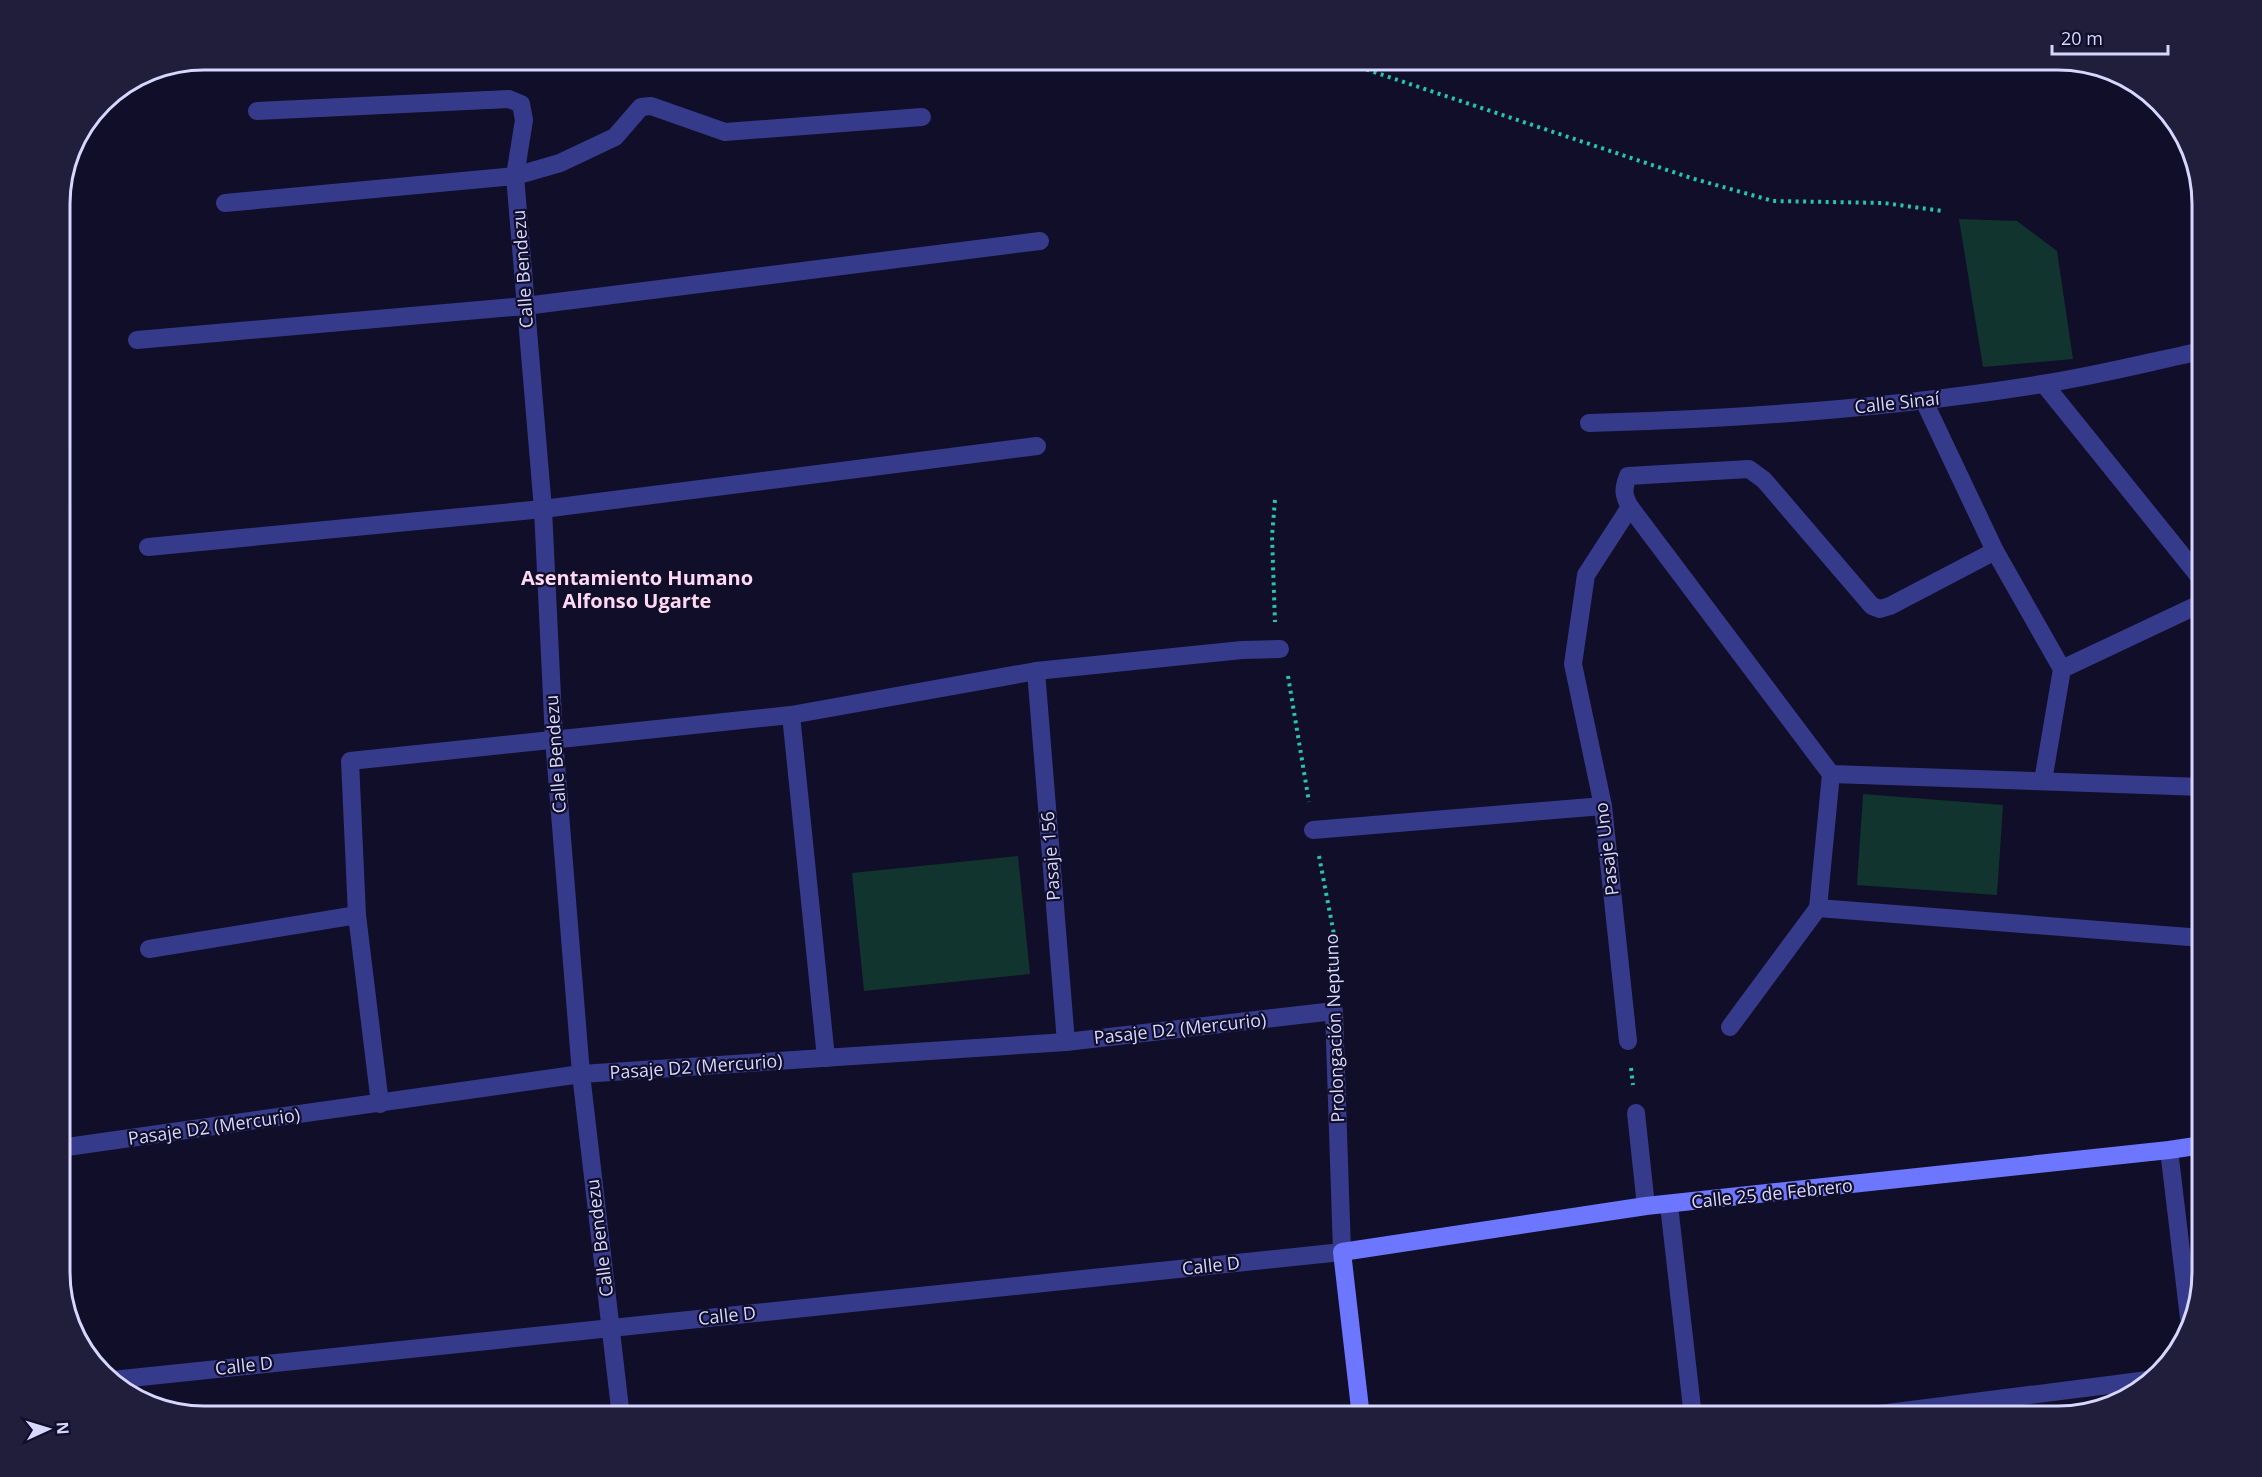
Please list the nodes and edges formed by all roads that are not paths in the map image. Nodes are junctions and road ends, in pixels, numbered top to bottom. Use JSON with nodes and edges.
{"nodes":[{"id":1,"x":257,"y":111,"type":"dead end"},
{"id":2,"x":922,"y":117,"type":"dead end"},
{"id":3,"x":515,"y":176,"type":"junction"},
{"id":4,"x":225,"y":203,"type":"dead end"},
{"id":5,"x":1040,"y":241,"type":"dead end"},
{"id":6,"x":525,"y":306,"type":"junction"},
{"id":7,"x":136,"y":340,"type":"dead end"},
{"id":8,"x":2192,"y":353,"type":"edge"},
{"id":9,"x":2044,"y":384,"type":"junction"},
{"id":10,"x":1924,"y":401,"type":"junction"},
{"id":11,"x":1589,"y":423,"type":"dead end"},
{"id":12,"x":1037,"y":446,"type":"dead end"},
{"id":13,"x":1630,"y":507,"type":"junction"},
{"id":14,"x":543,"y":509,"type":"junction"},
{"id":15,"x":148,"y":548,"type":"dead end"},
{"id":16,"x":1995,"y":551,"type":"junction"},
{"id":17,"x":2192,"y":568,"type":"edge"},
{"id":18,"x":2192,"y":608,"type":"edge"},
{"id":19,"x":1280,"y":649,"type":"road end"},
{"id":20,"x":2062,"y":669,"type":"junction"},
{"id":21,"x":1036,"y":671,"type":"junction"},
{"id":22,"x":791,"y":715,"type":"junction"},
{"id":23,"x":554,"y":739,"type":"junction"},
{"id":24,"x":1831,"y":774,"type":"junction"},
{"id":25,"x":2043,"y":781,"type":"junction"},
{"id":26,"x":2192,"y":787,"type":"edge"},
{"id":27,"x":1603,"y":806,"type":"junction"},
{"id":28,"x":1313,"y":830,"type":"road end"},
{"id":29,"x":1818,"y":908,"type":"junction"},
{"id":30,"x":357,"y":915,"type":"junction"},
{"id":31,"x":2192,"y":937,"type":"edge"},
{"id":32,"x":148,"y":949,"type":"dead end"},
{"id":33,"x":1334,"y":1011,"type":"joint"},
{"id":34,"x":1730,"y":1027,"type":"dead end"},
{"id":35,"x":1629,"y":1041,"type":"road end"},
{"id":36,"x":1066,"y":1042,"type":"junction"},
{"id":37,"x":826,"y":1058,"type":"junction"},
{"id":38,"x":581,"y":1074,"type":"junction"},
{"id":39,"x":380,"y":1104,"type":"junction"},
{"id":40,"x":1636,"y":1113,"type":"road end"},
{"id":41,"x":71,"y":1146,"type":"edge"},
{"id":42,"x":2192,"y":1147,"type":"edge"},
{"id":43,"x":2169,"y":1150,"type":"junction"},
{"id":44,"x":1669,"y":1205,"type":"junction"},
{"id":45,"x":1646,"y":1206,"type":"junction"},
{"id":46,"x":1342,"y":1252,"type":"junction"},
{"id":47,"x":2187,"y":1308,"type":"edge"},
{"id":48,"x":610,"y":1328,"type":"junction"},
{"id":49,"x":123,"y":1379,"type":"edge"},
{"id":50,"x":2135,"y":1382,"type":"edge"},
{"id":51,"x":620,"y":1406,"type":"edge"},
{"id":52,"x":1360,"y":1406,"type":"edge"},
{"id":53,"x":1693,"y":1406,"type":"edge"},
{"id":54,"x":1943,"y":1406,"type":"edge"}],
"edges":[{"from":1,"to":3,"type":"street","name":"Calle Bendezu"},
{"from":2,"to":3,"type":"street"},
{"from":3,"to":4,"type":"street"},
{"from":3,"to":6,"type":"street","name":"Calle Bendezu"},
{"from":5,"to":6,"type":"street"},
{"from":6,"to":7,"type":"street"},
{"from":6,"to":14,"type":"street","name":"Calle Bendezu"},
{"from":8,"to":9,"type":"street","name":"Calle Sinaí"},
{"from":9,"to":10,"type":"street","name":"Calle Sinaí"},
{"from":9,"to":17,"type":"street"},
{"from":10,"to":11,"type":"street","name":"Calle Sinaí"},
{"from":10,"to":16,"type":"street"},
{"from":12,"to":14,"type":"street"},
{"from":13,"to":16,"type":"street"},
{"from":13,"to":24,"type":"street"},
{"from":13,"to":27,"type":"street","name":"Pasaje Uno"},
{"from":14,"to":15,"type":"street"},
{"from":14,"to":23,"type":"street","name":"Calle Bendezu"},
{"from":16,"to":20,"type":"street"},
{"from":18,"to":20,"type":"street"},
{"from":19,"to":21,"type":"street"},
{"from":20,"to":25,"type":"street"},
{"from":21,"to":22,"type":"street"},
{"from":21,"to":36,"type":"street","name":"Pasaje 156"},
{"from":22,"to":23,"type":"street"},
{"from":22,"to":37,"type":"street"},
{"from":23,"to":30,"type":"street"},
{"from":23,"to":38,"type":"street","name":"Calle Bendezu"},
{"from":24,"to":25,"type":"street"},
{"from":24,"to":29,"type":"street"},
{"from":25,"to":26,"type":"street"},
{"from":27,"to":28,"type":"street"},
{"from":27,"to":35,"type":"street","name":"Pasaje Uno"},
{"from":29,"to":31,"type":"street"},
{"from":29,"to":34,"type":"street"},
{"from":30,"to":32,"type":"street"},
{"from":30,"to":39,"type":"street"},
{"from":33,"to":36,"type":"street","name":"Pasaje D2 (Mercurio)"},
{"from":33,"to":46,"type":"street","name":"Prolongación Neptuno"},
{"from":36,"to":37,"type":"street","name":"Pasaje D2 (Mercurio)"},
{"from":37,"to":38,"type":"street","name":"Pasaje D2 (Mercurio)"},
{"from":38,"to":39,"type":"street","name":"Pasaje D2 (Mercurio)"},
{"from":38,"to":48,"type":"street","name":"Calle Bendezu"},
{"from":39,"to":41,"type":"street","name":"Pasaje D2 (Mercurio)"},
{"from":40,"to":45,"type":"street"},
{"from":42,"to":43,"type":"street","name":"Calle 25 de Febrero"},
{"from":43,"to":44,"type":"street","name":"Calle 25 de Febrero"},
{"from":43,"to":47,"type":"street"},
{"from":44,"to":45,"type":"street","name":"Calle 25 de Febrero"},
{"from":44,"to":53,"type":"street"},
{"from":45,"to":46,"type":"street","name":"Calle 25 de Febrero"},
{"from":46,"to":48,"type":"street","name":"Calle D"},
{"from":46,"to":52,"type":"street","name":"Prolongación Neptuno"},
{"from":48,"to":49,"type":"street","name":"Calle D"},
{"from":48,"to":51,"type":"street","name":"Calle Bendezu"},
{"from":50,"to":54,"type":"street"}]}
